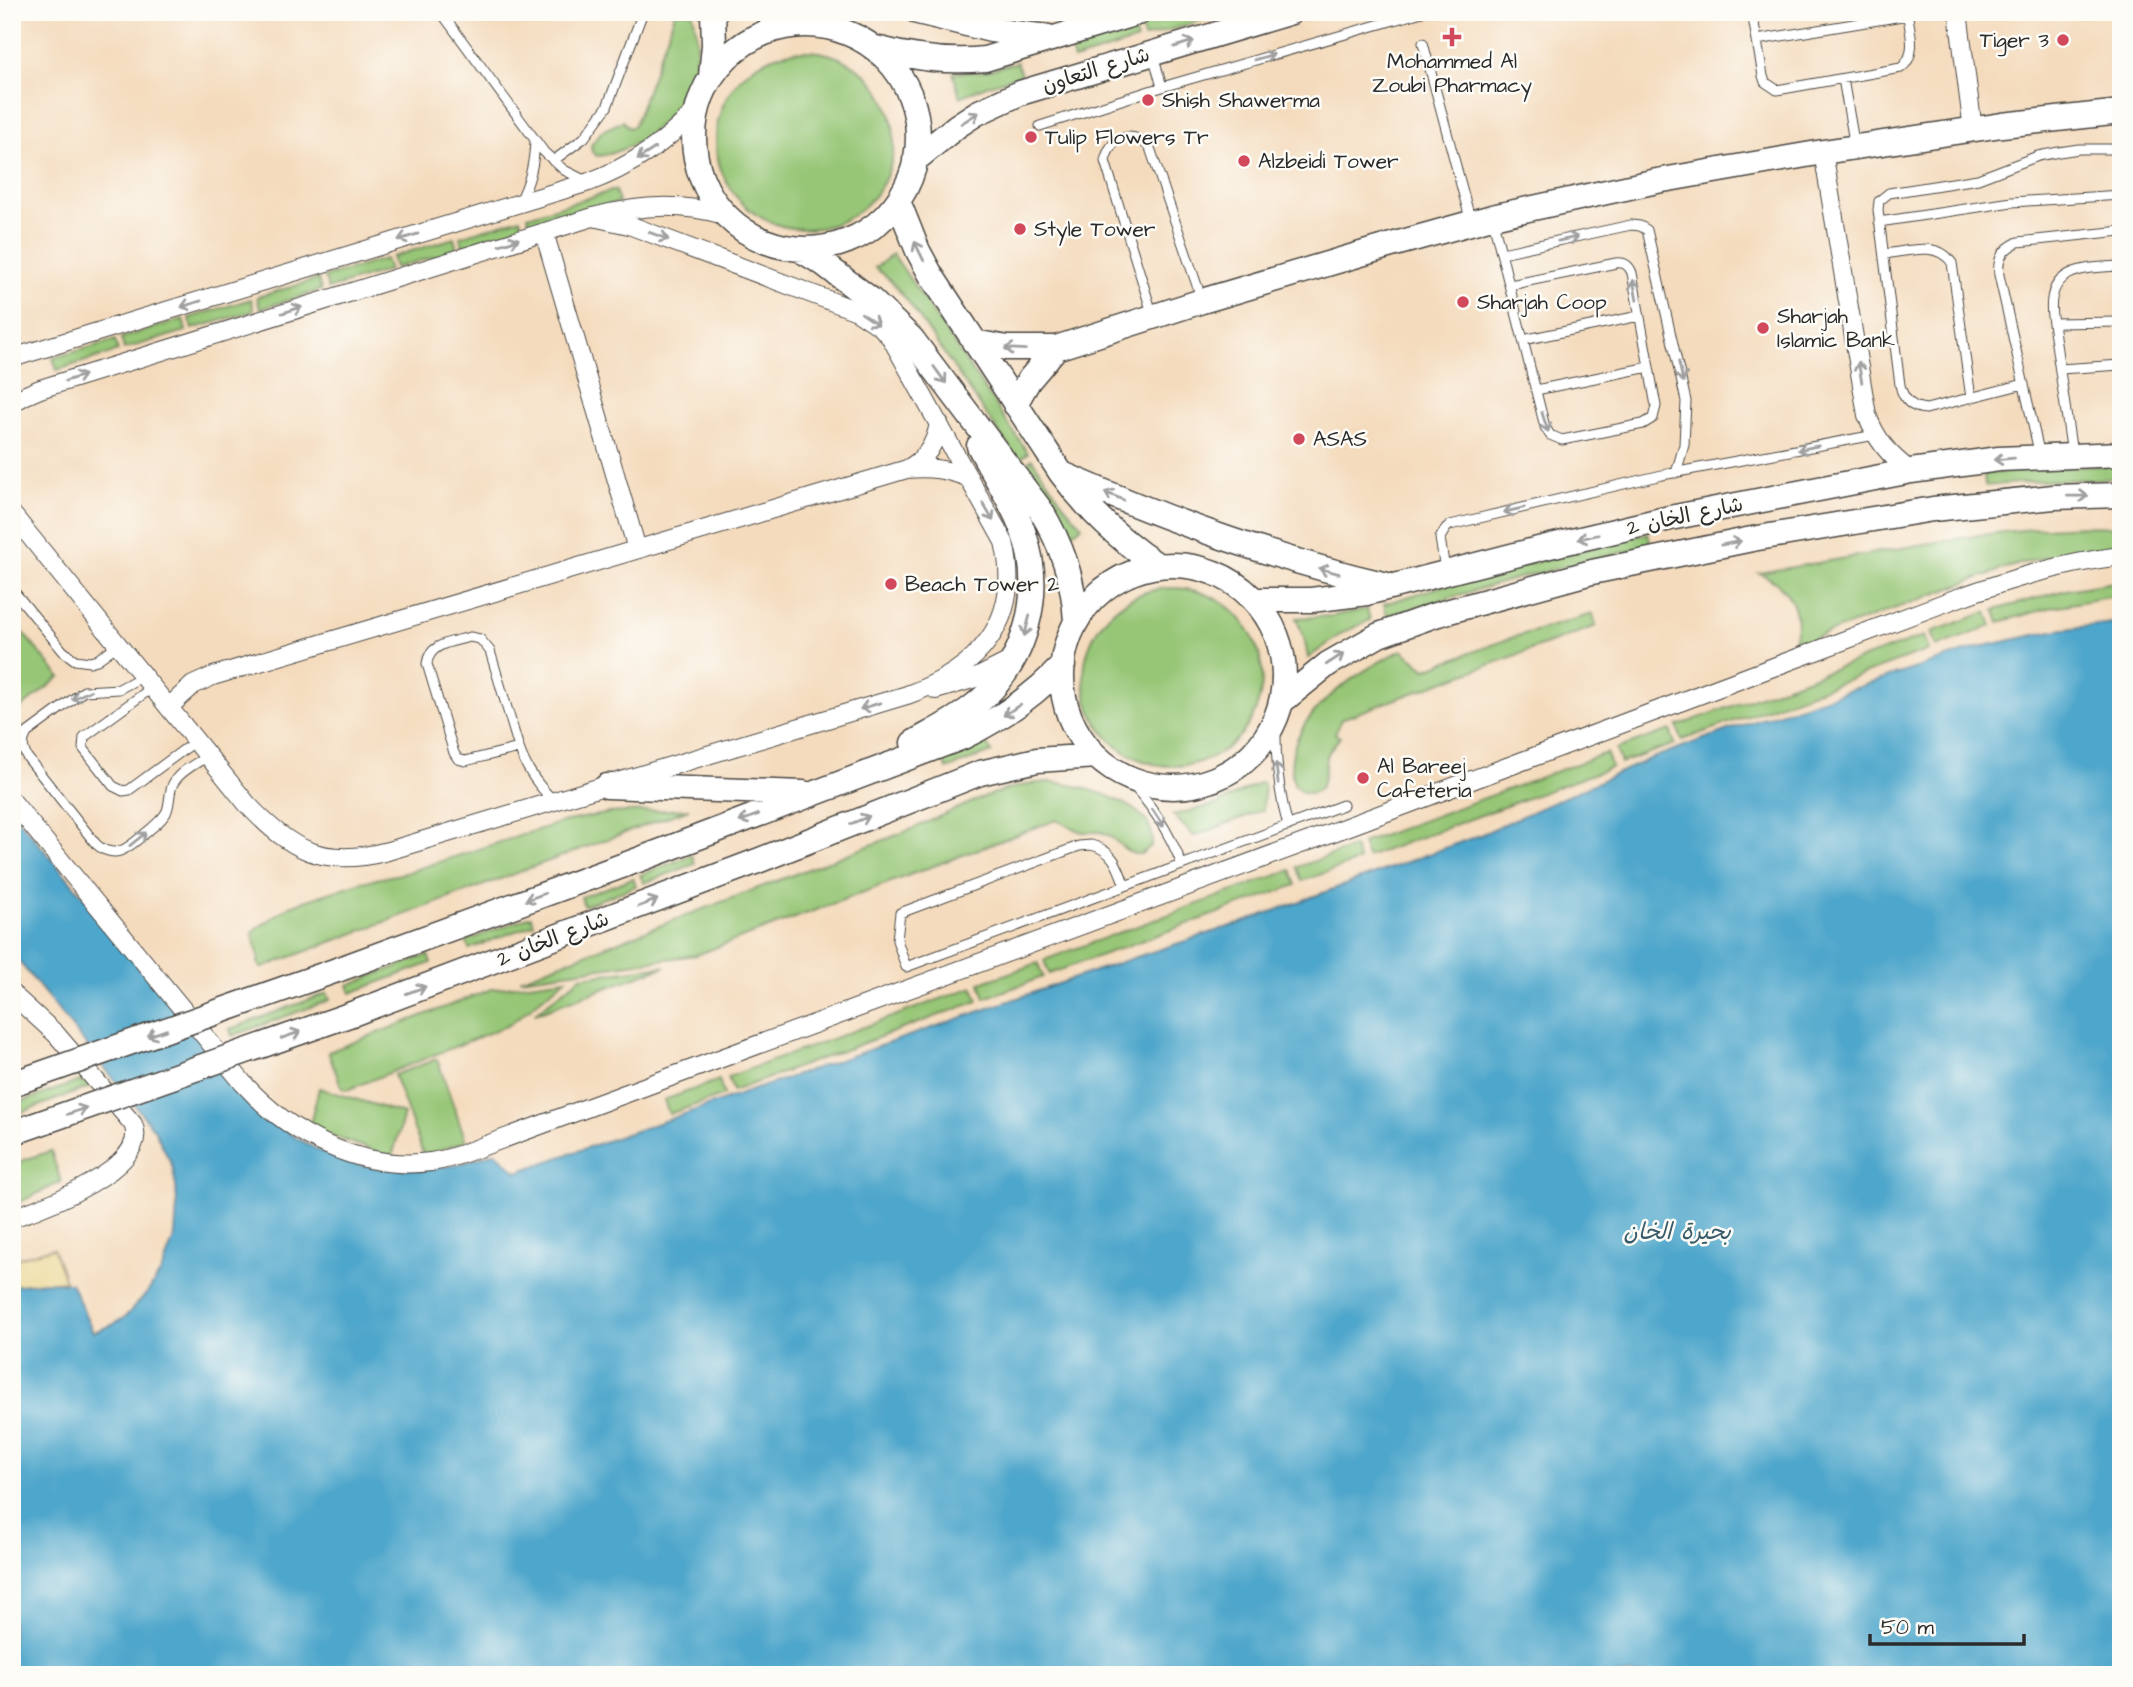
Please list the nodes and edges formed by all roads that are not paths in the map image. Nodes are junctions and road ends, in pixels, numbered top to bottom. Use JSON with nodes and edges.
{"nodes":[{"id":1,"x":441,"y":12,"type":"edge"},
{"id":2,"x":643,"y":12,"type":"edge"},
{"id":3,"x":713,"y":12,"type":"edge"},
{"id":4,"x":918,"y":12,"type":"edge"},
{"id":5,"x":1140,"y":12,"type":"edge"},
{"id":6,"x":1291,"y":12,"type":"edge"},
{"id":7,"x":1422,"y":12,"type":"edge"},
{"id":8,"x":1752,"y":12,"type":"edge"},
{"id":9,"x":1958,"y":12,"type":"edge"},
{"id":10,"x":1908,"y":14,"type":"edge"},
{"id":11,"x":799,"y":18,"type":"edge"},
{"id":12,"x":1056,"y":38,"type":"junction"},
{"id":13,"x":1756,"y":40,"type":"junction"},
{"id":14,"x":1423,"y":43,"type":"dead end"},
{"id":15,"x":872,"y":46,"type":"junction"},
{"id":16,"x":1152,"y":54,"type":"junction"},
{"id":17,"x":711,"y":76,"type":"junction"},
{"id":18,"x":1843,"y":79,"type":"junction"},
{"id":19,"x":1162,"y":87,"type":"junction"},
{"id":20,"x":697,"y":109,"type":"junction"},
{"id":21,"x":2121,"y":112,"type":"edge"},
{"id":22,"x":1040,"y":126,"type":"dead end"},
{"id":23,"x":1973,"y":130,"type":"junction"},
{"id":24,"x":535,"y":141,"type":"junction"},
{"id":25,"x":1855,"y":148,"type":"junction"},
{"id":26,"x":2121,"y":149,"type":"edge"},
{"id":27,"x":1823,"y":152,"type":"junction"},
{"id":28,"x":915,"y":160,"type":"junction"},
{"id":29,"x":553,"y":162,"type":"junction"},
{"id":30,"x":589,"y":182,"type":"junction"},
{"id":31,"x":2121,"y":195,"type":"edge"},
{"id":32,"x":898,"y":201,"type":"junction"},
{"id":33,"x":519,"y":203,"type":"junction"},
{"id":34,"x":725,"y":215,"type":"junction"},
{"id":35,"x":593,"y":217,"type":"junction"},
{"id":36,"x":1482,"y":220,"type":"junction"},
{"id":37,"x":1879,"y":222,"type":"junction"},
{"id":38,"x":2121,"y":231,"type":"edge"},
{"id":39,"x":544,"y":232,"type":"junction"},
{"id":40,"x":799,"y":249,"type":"junction"},
{"id":41,"x":1502,"y":253,"type":"junction"},
{"id":42,"x":1884,"y":254,"type":"junction"},
{"id":43,"x":2121,"y":266,"type":"edge"},
{"id":44,"x":1510,"y":285,"type":"junction"},
{"id":45,"x":1202,"y":301,"type":"junction"},
{"id":46,"x":1639,"y":316,"type":"junction"},
{"id":47,"x":1153,"y":317,"type":"junction"},
{"id":48,"x":2053,"y":323,"type":"junction"},
{"id":49,"x":2121,"y":323,"type":"edge"},
{"id":50,"x":1523,"y":340,"type":"junction"},
{"id":51,"x":975,"y":342,"type":"junction"},
{"id":52,"x":1056,"y":348,"type":"junction"},
{"id":53,"x":12,"y":358,"type":"edge"},
{"id":54,"x":2121,"y":365,"type":"edge"},
{"id":55,"x":1649,"y":368,"type":"junction"},
{"id":56,"x":2060,"y":369,"type":"junction"},
{"id":57,"x":2024,"y":384,"type":"junction"},
{"id":58,"x":1536,"y":390,"type":"junction"},
{"id":59,"x":1971,"y":398,"type":"junction"},
{"id":60,"x":12,"y":403,"type":"edge"},
{"id":61,"x":961,"y":403,"type":"junction"},
{"id":62,"x":1015,"y":404,"type":"junction"},
{"id":63,"x":939,"y":423,"type":"junction"},
{"id":64,"x":1875,"y":435,"type":"junction"},
{"id":65,"x":2121,"y":454,"type":"edge"},
{"id":66,"x":2072,"y":455,"type":"junction"},
{"id":67,"x":2040,"y":456,"type":"junction"},
{"id":68,"x":907,"y":469,"type":"junction"},
{"id":69,"x":1911,"y":471,"type":"junction"},
{"id":70,"x":1061,"y":473,"type":"junction"},
{"id":71,"x":1676,"y":473,"type":"junction"},
{"id":72,"x":969,"y":478,"type":"junction"},
{"id":73,"x":1812,"y":489,"type":"junction"},
{"id":74,"x":2121,"y":495,"type":"edge"},
{"id":75,"x":12,"y":514,"type":"edge"},
{"id":76,"x":637,"y":549,"type":"junction"},
{"id":77,"x":1695,"y":550,"type":"junction"},
{"id":78,"x":2121,"y":556,"type":"edge"},
{"id":79,"x":1159,"y":566,"type":"junction"},
{"id":80,"x":1446,"y":572,"type":"junction"},
{"id":81,"x":1395,"y":587,"type":"junction"},
{"id":82,"x":12,"y":589,"type":"edge"},
{"id":83,"x":1254,"y":600,"type":"junction"},
{"id":84,"x":1076,"y":622,"type":"junction"},
{"id":85,"x":119,"y":644,"type":"junction"},
{"id":86,"x":1014,"y":660,"type":"junction"},
{"id":87,"x":1063,"y":664,"type":"junction"},
{"id":88,"x":149,"y":681,"type":"junction"},
{"id":89,"x":907,"y":695,"type":"junction"},
{"id":90,"x":170,"y":706,"type":"junction"},
{"id":91,"x":1279,"y":710,"type":"junction"},
{"id":92,"x":197,"y":740,"type":"junction"},
{"id":93,"x":519,"y":748,"type":"junction"},
{"id":94,"x":209,"y":755,"type":"junction"},
{"id":95,"x":1096,"y":756,"type":"junction"},
{"id":96,"x":858,"y":776,"type":"junction"},
{"id":97,"x":1125,"y":777,"type":"junction"},
{"id":98,"x":607,"y":786,"type":"junction"},
{"id":99,"x":814,"y":793,"type":"junction"},
{"id":100,"x":12,"y":801,"type":"edge"},
{"id":101,"x":554,"y":801,"type":"junction"},
{"id":102,"x":1343,"y":806,"type":"dead end"},
{"id":103,"x":1288,"y":826,"type":"junction"},
{"id":104,"x":1182,"y":865,"type":"junction"},
{"id":105,"x":1125,"y":886,"type":"junction"},
{"id":106,"x":12,"y":994,"type":"edge"},
{"id":107,"x":12,"y":1084,"type":"edge"},
{"id":108,"x":12,"y":1133,"type":"edge"},
{"id":109,"x":12,"y":1217,"type":"edge"}],
"edges":[{"from":1,"to":24,"type":"lane"},
{"from":2,"to":29,"type":"lane"},
{"from":3,"to":17,"type":"main road"},
{"from":4,"to":12,"type":"main road"},
{"from":5,"to":12,"type":"main road","name":"شارع التعاون"},
{"from":16,"to":6,"type":"main road","name":"شارع التعاون","one_way":true},
{"from":19,"to":7,"type":"lane","one_way":true},
{"from":8,"to":13,"type":"lane"},
{"from":9,"to":23,"type":"street"},
{"from":10,"to":13,"type":"lane"},
{"from":10,"to":18,"type":"lane"},
{"from":11,"to":15,"type":"main road"},
{"from":11,"to":17,"type":"main road"},
{"from":12,"to":15,"type":"main road","name":"شارع التعاون"},
{"from":13,"to":18,"type":"lane"},
{"from":14,"to":36,"type":"lane"},
{"from":15,"to":28,"type":"main road"},
{"from":16,"to":19,"type":"lane"},
{"from":28,"to":16,"type":"main road","name":"شارع التعاون","one_way":true},
{"from":17,"to":20,"type":"main road"},
{"from":18,"to":25,"type":"lane"},
{"from":19,"to":22,"type":"lane"},
{"from":20,"to":30,"type":"street","one_way":true},
{"from":20,"to":34,"type":"main road"},
{"from":21,"to":23,"type":"main road"},
{"from":23,"to":25,"type":"main road"},
{"from":24,"to":29,"type":"lane"},
{"from":24,"to":33,"type":"lane"},
{"from":25,"to":27,"type":"main road"},
{"from":26,"to":37,"type":"lane"},
{"from":27,"to":36,"type":"main road"},
{"from":64,"to":27,"type":"street","one_way":true},
{"from":28,"to":32,"type":"main road"},
{"from":29,"to":30,"type":"lane"},
{"from":30,"to":33,"type":"street"},
{"from":31,"to":37,"type":"lane"},
{"from":32,"to":40,"type":"main road"},
{"from":51,"to":32,"type":"main road","one_way":true},
{"from":33,"to":53,"type":"street","one_way":true},
{"from":34,"to":35,"type":"street"},
{"from":34,"to":40,"type":"main road"},
{"from":35,"to":39,"type":"street"},
{"from":35,"to":63,"type":"street","one_way":true},
{"from":36,"to":41,"type":"lane"},
{"from":36,"to":45,"type":"main road"},
{"from":37,"to":42,"type":"lane"},
{"from":38,"to":57,"type":"lane"},
{"from":60,"to":39,"type":"street","one_way":true},
{"from":39,"to":76,"type":"street"},
{"from":40,"to":61,"type":"main road","one_way":true},
{"from":41,"to":44,"type":"lane"},
{"from":41,"to":71,"type":"lane","one_way":true},
{"from":42,"to":59,"type":"lane"},
{"from":42,"to":59,"type":"lane"},
{"from":43,"to":48,"type":"lane"},
{"from":46,"to":44,"type":"lane","one_way":true},
{"from":44,"to":50,"type":"lane"},
{"from":45,"to":47,"type":"main road"},
{"from":45,"to":47,"type":"lane"},
{"from":46,"to":50,"type":"lane"},
{"from":46,"to":55,"type":"lane"},
{"from":47,"to":52,"type":"main road"},
{"from":48,"to":49,"type":"lane"},
{"from":48,"to":56,"type":"lane"},
{"from":50,"to":58,"type":"lane"},
{"from":52,"to":51,"type":"main road","one_way":true},
{"from":51,"to":62,"type":"main road"},
{"from":52,"to":62,"type":"main road"},
{"from":54,"to":56,"type":"lane"},
{"from":55,"to":58,"type":"lane"},
{"from":58,"to":55,"type":"lane","one_way":true},
{"from":56,"to":66,"type":"lane"},
{"from":57,"to":59,"type":"lane"},
{"from":57,"to":67,"type":"lane"},
{"from":61,"to":84,"type":"main road"},
{"from":61,"to":86,"type":"main road","one_way":true},
{"from":62,"to":70,"type":"main road"},
{"from":63,"to":68,"type":"street"},
{"from":63,"to":72,"type":"street"},
{"from":64,"to":69,"type":"street"},
{"from":64,"to":71,"type":"lane","one_way":true},
{"from":65,"to":66,"type":"main road","name":"شارع الخان 2"},
{"from":66,"to":67,"type":"main road","name":"شارع الخان 2"},
{"from":67,"to":69,"type":"main road","name":"شارع الخان 2","one_way":true},
{"from":68,"to":72,"type":"street"},
{"from":68,"to":76,"type":"street"},
{"from":69,"to":73,"type":"main road","name":"شارع الخان 2"},
{"from":70,"to":79,"type":"main road"},
{"from":81,"to":70,"type":"main road","one_way":true},
{"from":71,"to":80,"type":"lane","one_way":true},
{"from":72,"to":89,"type":"street","one_way":true},
{"from":73,"to":77,"type":"main road"},
{"from":73,"to":80,"type":"main road","name":"شارع الخان 2","one_way":true},
{"from":77,"to":74,"type":"main road","name":"شارع الخان 2","one_way":true},
{"from":75,"to":85,"type":"street"},
{"from":76,"to":90,"type":"street"},
{"from":91,"to":77,"type":"main road","name":"شارع الخان 2","one_way":true},
{"from":78,"to":100,"type":"street"},
{"from":79,"to":83,"type":"main road"},
{"from":79,"to":84,"type":"main road"},
{"from":80,"to":81,"type":"main road","name":"شارع الخان 2"},
{"from":81,"to":83,"type":"main road","name":"شارع الخان 2"},
{"from":82,"to":85,"type":"lane"},
{"from":83,"to":91,"type":"main road"},
{"from":84,"to":87,"type":"main road"},
{"from":85,"to":88,"type":"street"},
{"from":86,"to":89,"type":"street"},
{"from":86,"to":96,"type":"main road"},
{"from":87,"to":95,"type":"main road"},
{"from":87,"to":96,"type":"main road","one_way":true},
{"from":88,"to":90,"type":"street"},
{"from":88,"to":92,"type":"lane"},
{"from":88,"to":94,"type":"lane","one_way":true},
{"from":89,"to":98,"type":"street","one_way":true},
{"from":90,"to":92,"type":"street"},
{"from":91,"to":97,"type":"main road"},
{"from":103,"to":91,"type":"lane","one_way":true},
{"from":92,"to":94,"type":"street"},
{"from":93,"to":93,"type":"lane"},
{"from":93,"to":101,"type":"lane"},
{"from":94,"to":101,"type":"street"},
{"from":95,"to":97,"type":"main road"},
{"from":108,"to":95,"type":"main road","name":"شارع الخان 2","one_way":true,"bridge":true},
{"from":96,"to":99,"type":"main road"},
{"from":97,"to":104,"type":"lane","one_way":true},
{"from":98,"to":99,"type":"main road"},
{"from":98,"to":101,"type":"street"},
{"from":99,"to":107,"type":"main road","one_way":true,"bridge":true},
{"from":102,"to":103,"type":"lane"},
{"from":103,"to":104,"type":"lane"},
{"from":104,"to":105,"type":"lane"},
{"from":105,"to":105,"type":"lane"},
{"from":106,"to":109,"type":"street"}]}
